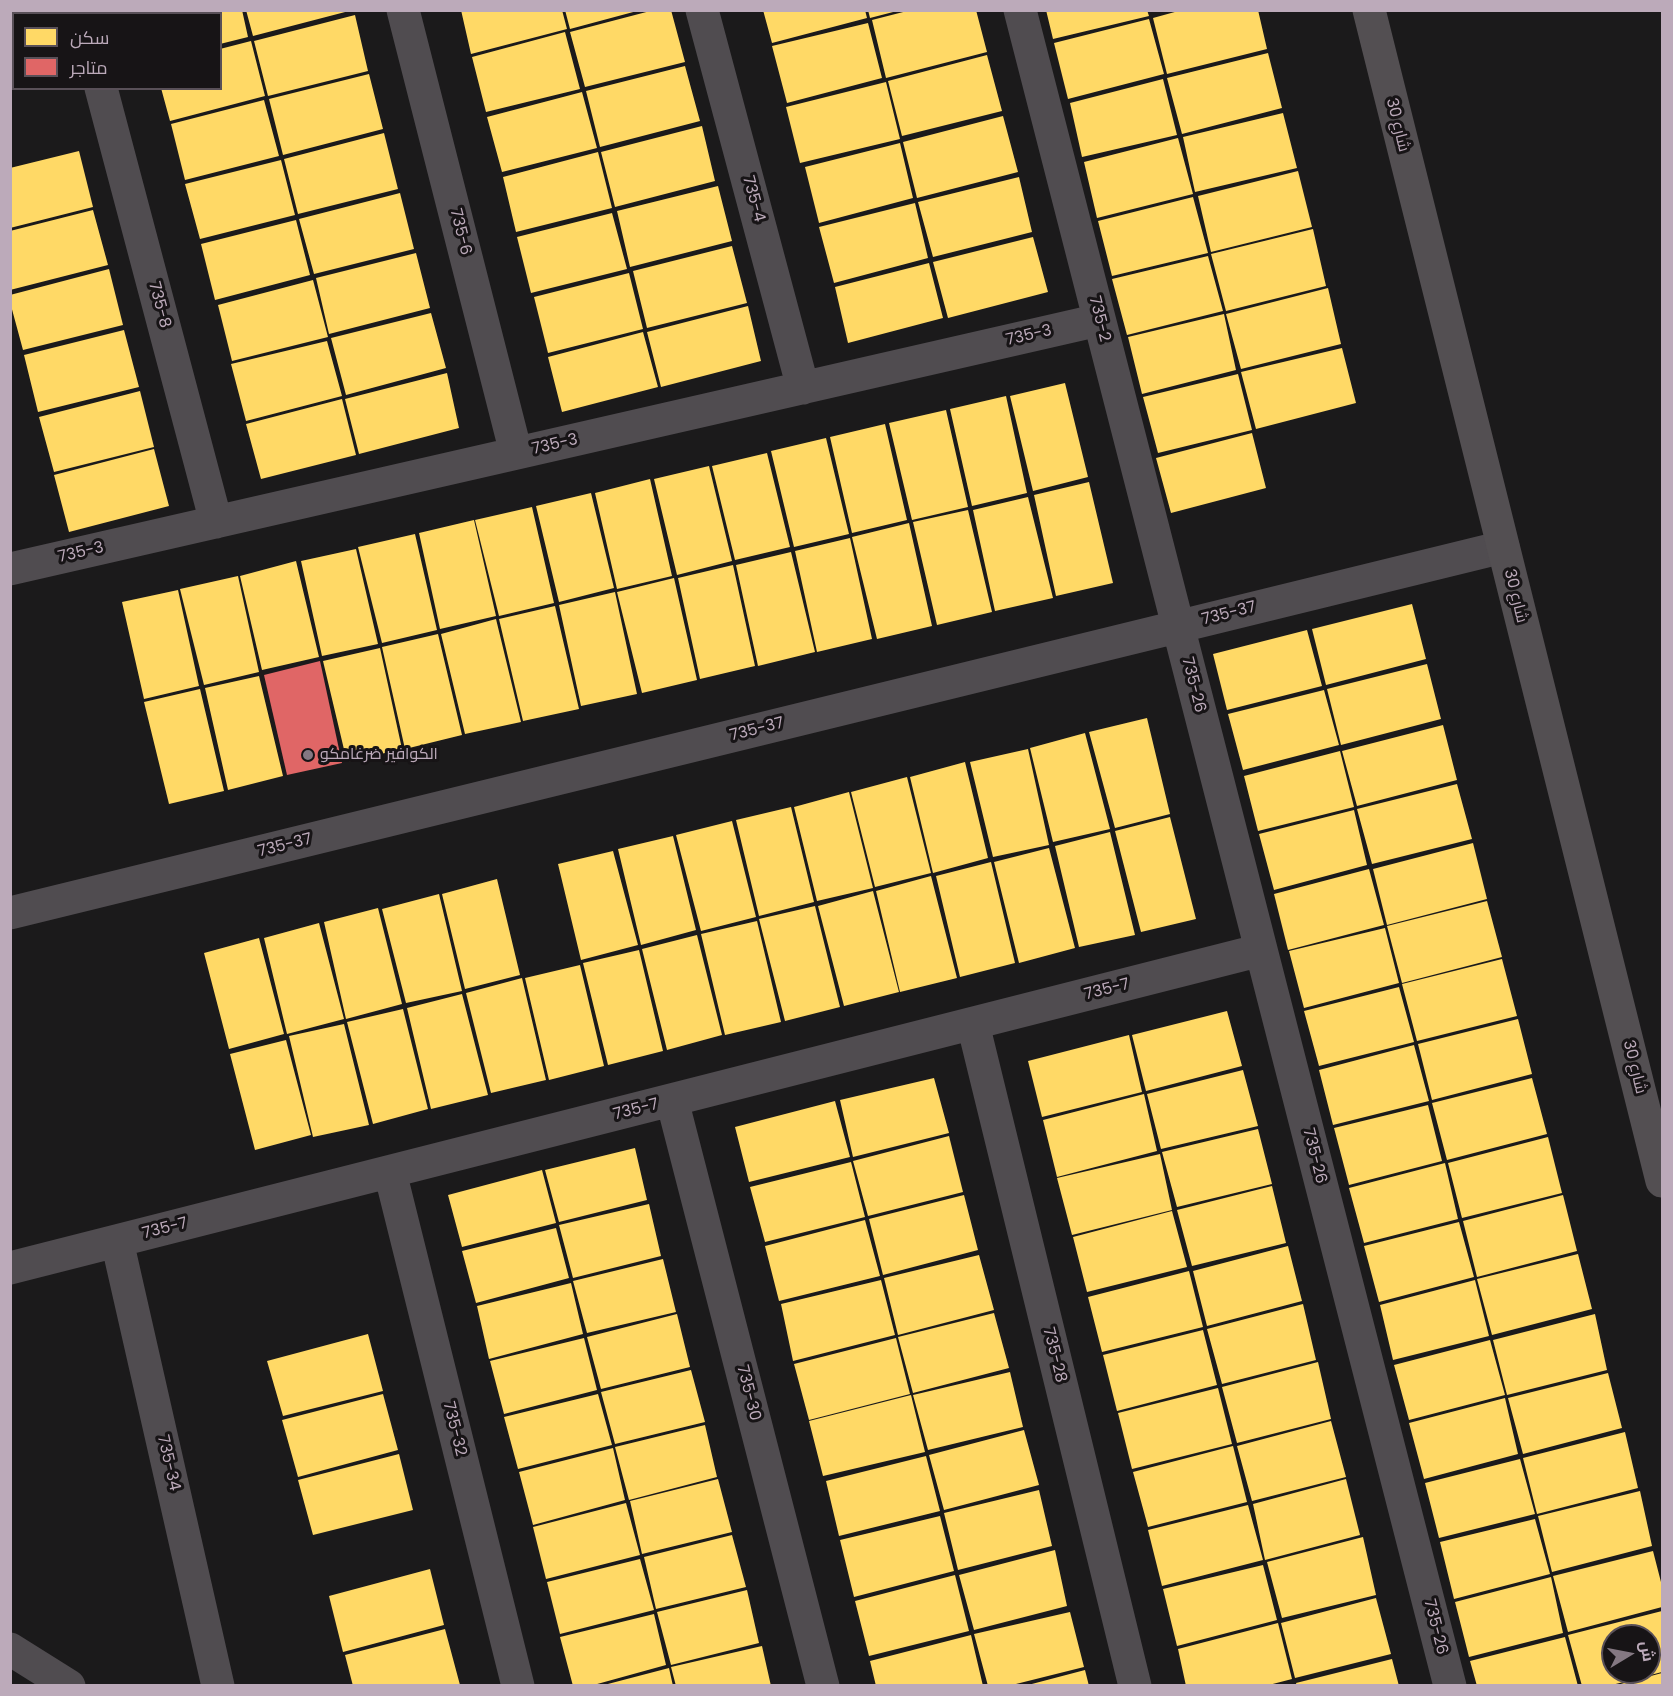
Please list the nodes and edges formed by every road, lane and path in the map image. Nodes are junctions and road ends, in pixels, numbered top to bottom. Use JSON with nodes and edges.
{"nodes":[{"id":1,"x":403,"y":10,"type":"edge"},
{"id":2,"x":702,"y":10,"type":"edge"},
{"id":3,"x":1020,"y":10,"type":"edge"},
{"id":4,"x":1375,"y":12,"type":"edge"},
{"id":5,"x":102,"y":90,"type":"edge"},
{"id":6,"x":1100,"y":320,"type":"junction"},
{"id":7,"x":803,"y":388,"type":"junction"},
{"id":8,"x":516,"y":453,"type":"junction"},
{"id":9,"x":216,"y":522,"type":"junction"},
{"id":10,"x":1503,"y":547,"type":"junction"},
{"id":11,"x":10,"y":569,"type":"edge"},
{"id":12,"x":1178,"y":627,"type":"junction"},
{"id":13,"x":10,"y":913,"type":"edge"},
{"id":14,"x":1261,"y":950,"type":"junction"},
{"id":15,"x":972,"y":1024,"type":"junction"},
{"id":16,"x":672,"y":1100,"type":"junction"},
{"id":17,"x":390,"y":1172,"type":"junction"},
{"id":18,"x":1662,"y":1181,"type":"edge"},
{"id":19,"x":117,"y":1241,"type":"junction"},
{"id":20,"x":10,"y":1268,"type":"edge"},
{"id":21,"x":10,"y":1649,"type":"edge"},
{"id":22,"x":69,"y":1686,"type":"edge"},
{"id":23,"x":218,"y":1686,"type":"edge"},
{"id":24,"x":518,"y":1686,"type":"edge"},
{"id":25,"x":824,"y":1686,"type":"edge"},
{"id":26,"x":1135,"y":1686,"type":"edge"},
{"id":27,"x":1450,"y":1686,"type":"edge"}],
"edges":[{"from":1,"to":8,"type":"street","name":"735-6"},
{"from":2,"to":7,"type":"street","name":"735-4"},
{"from":3,"to":6,"type":"street","name":"735-2"},
{"from":4,"to":10,"type":"street","name":"شارع 30"},
{"from":5,"to":9,"type":"street","name":"735-8"},
{"from":6,"to":7,"type":"street","name":"735-3"},
{"from":6,"to":12,"type":"street","name":"735-2"},
{"from":7,"to":8,"type":"street","name":"735-3"},
{"from":8,"to":9,"type":"street","name":"735-3"},
{"from":9,"to":11,"type":"street","name":"735-3"},
{"from":10,"to":12,"type":"street","name":"735-37"},
{"from":10,"to":18,"type":"street","name":"شارع 30"},
{"from":12,"to":13,"type":"street","name":"735-37"},
{"from":12,"to":14,"type":"street","name":"735-26"},
{"from":14,"to":15,"type":"street","name":"735-7"},
{"from":14,"to":27,"type":"street","name":"735-26"},
{"from":15,"to":16,"type":"street","name":"735-7"},
{"from":15,"to":26,"type":"street","name":"735-28"},
{"from":16,"to":17,"type":"street","name":"735-7"},
{"from":16,"to":25,"type":"street","name":"735-30"},
{"from":17,"to":19,"type":"street","name":"735-7"},
{"from":17,"to":24,"type":"street","name":"735-32"},
{"from":19,"to":20,"type":"street","name":"735-7"},
{"from":19,"to":23,"type":"street","name":"735-34"},
{"from":21,"to":22,"type":"street"}]}
